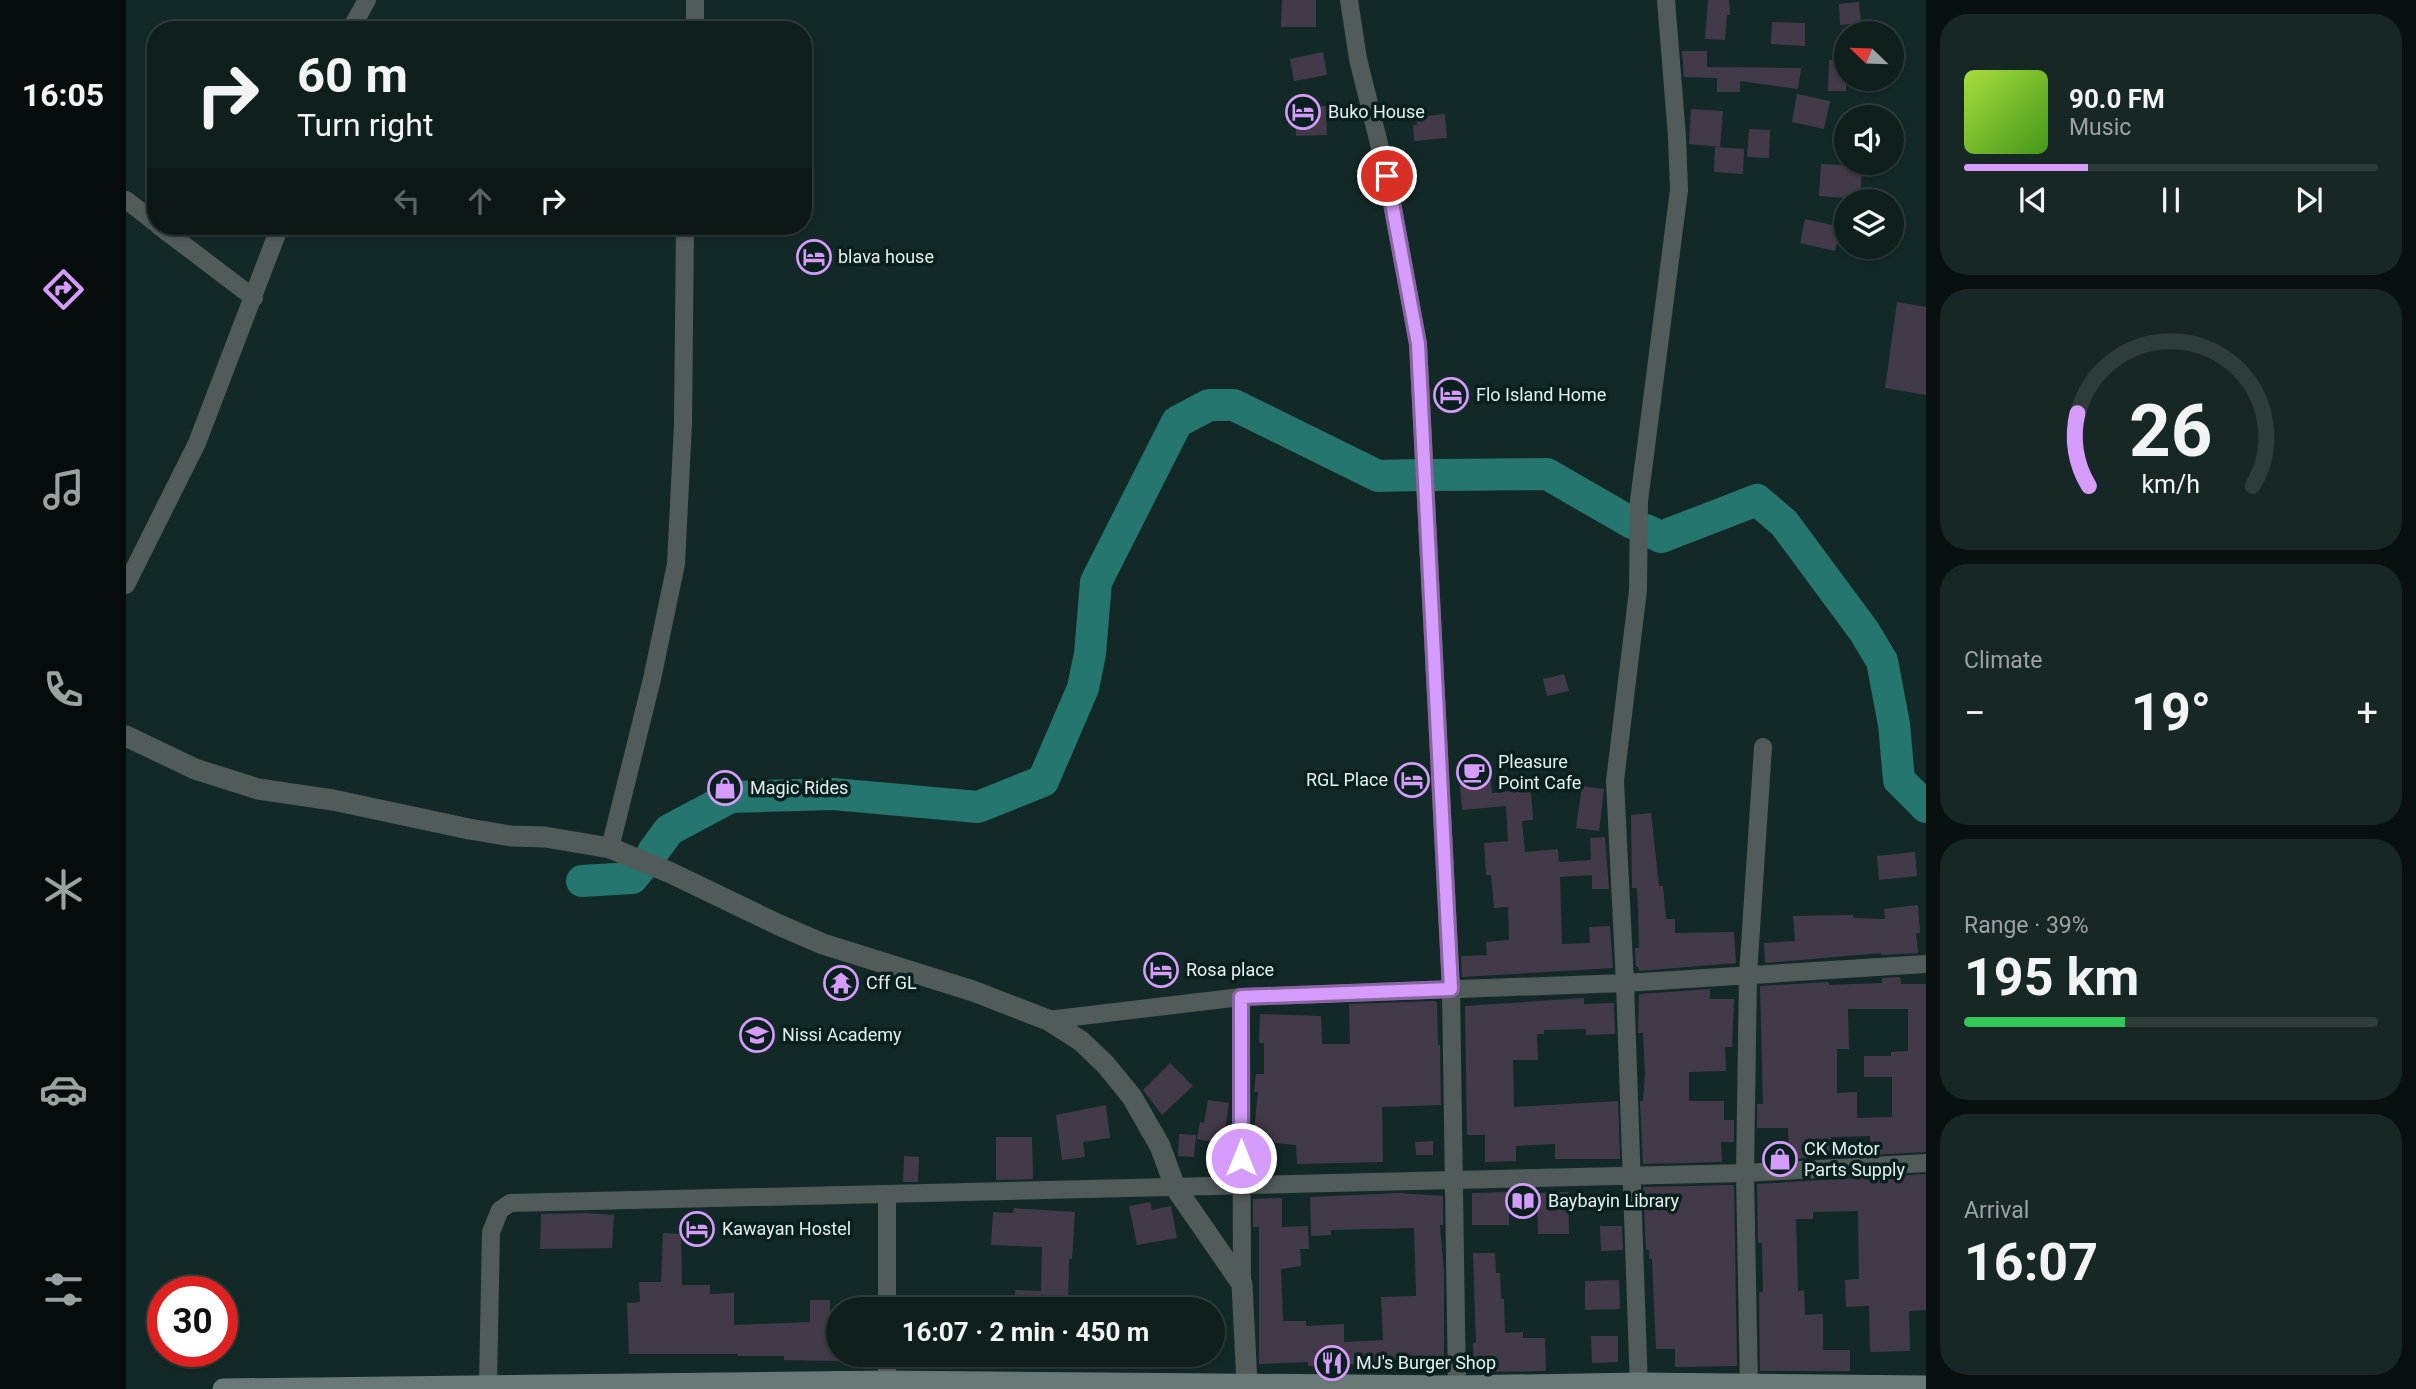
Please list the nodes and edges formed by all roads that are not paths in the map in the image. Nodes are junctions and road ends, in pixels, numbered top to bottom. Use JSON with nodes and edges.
{"nodes":[{"id":1,"x":367,"y":0,"type":"edge"},
{"id":2,"x":695,"y":0,"type":"edge"},
{"id":3,"x":1349,"y":0,"type":"edge"},
{"id":4,"x":1666,"y":0,"type":"edge"},
{"id":5,"x":355,"y":21,"type":"edge"},
{"id":6,"x":695,"y":21,"type":"edge"},
{"id":7,"x":126,"y":200,"type":"edge"},
{"id":8,"x":147,"y":216,"type":"edge"},
{"id":9,"x":172,"y":235,"type":"edge"},
{"id":10,"x":277,"y":235,"type":"edge"},
{"id":11,"x":685,"y":235,"type":"edge"},
{"id":12,"x":254,"y":298,"type":"junction"},
{"id":13,"x":126,"y":585,"type":"edge"},
{"id":14,"x":126,"y":736,"type":"edge"},
{"id":15,"x":1763,"y":747,"type":"dead end"},
{"id":16,"x":610,"y":848,"type":"junction"},
{"id":17,"x":1926,"y":964,"type":"edge"},
{"id":18,"x":1748,"y":975,"type":"junction"},
{"id":19,"x":1625,"y":983,"type":"junction"},
{"id":20,"x":1451,"y":989,"type":"junction"},
{"id":21,"x":1241,"y":997,"type":"junction"},
{"id":22,"x":1048,"y":1020,"type":"junction"},
{"id":23,"x":1926,"y":1163,"type":"edge"},
{"id":24,"x":1745,"y":1173,"type":"junction"},
{"id":25,"x":1632,"y":1174,"type":"junction"},
{"id":26,"x":1452,"y":1179,"type":"junction"},
{"id":27,"x":1241,"y":1184,"type":"junction"},
{"id":28,"x":1175,"y":1187,"type":"junction"},
{"id":29,"x":887,"y":1195,"type":"junction"},
{"id":30,"x":1242,"y":1283,"type":"junction"},
{"id":31,"x":887,"y":1297,"type":"edge"},
{"id":32,"x":887,"y":1367,"type":"edge"},
{"id":33,"x":887,"y":1381,"type":"junction"},
{"id":34,"x":488,"y":1384,"type":"junction"},
{"id":35,"x":677,"y":1386,"type":"edge"},
{"id":36,"x":1247,"y":1386,"type":"edge"},
{"id":37,"x":1639,"y":1386,"type":"edge"},
{"id":38,"x":1926,"y":1386,"type":"edge"},
{"id":39,"x":406,"y":1387,"type":"edge"},
{"id":40,"x":1457,"y":1387,"type":"edge"},
{"id":41,"x":1749,"y":1387,"type":"edge"},
{"id":42,"x":223,"y":1389,"type":"edge"}],
"edges":[{"from":1,"to":5,"type":"street"},
{"from":2,"to":6,"type":"street"},
{"from":3,"to":20,"type":"street"},
{"from":4,"to":19,"type":"street"},
{"from":7,"to":8,"type":"street"},
{"from":9,"to":12,"type":"street"},
{"from":10,"to":12,"type":"street"},
{"from":11,"to":16,"type":"street"},
{"from":12,"to":13,"type":"street"},
{"from":14,"to":16,"type":"street"},
{"from":15,"to":18,"type":"street"},
{"from":16,"to":22,"type":"street"},
{"from":17,"to":18,"type":"street"},
{"from":18,"to":19,"type":"street"},
{"from":18,"to":24,"type":"street"},
{"from":19,"to":20,"type":"street"},
{"from":19,"to":25,"type":"street"},
{"from":20,"to":21,"type":"street"},
{"from":20,"to":26,"type":"street"},
{"from":21,"to":22,"type":"street"},
{"from":21,"to":27,"type":"street"},
{"from":22,"to":28,"type":"street"},
{"from":23,"to":24,"type":"street"},
{"from":24,"to":25,"type":"street"},
{"from":24,"to":41,"type":"street"},
{"from":25,"to":26,"type":"street"},
{"from":25,"to":37,"type":"street"},
{"from":26,"to":27,"type":"street"},
{"from":26,"to":40,"type":"street"},
{"from":27,"to":28,"type":"street"},
{"from":27,"to":30,"type":"street"},
{"from":28,"to":29,"type":"street"},
{"from":28,"to":30,"type":"street"},
{"from":29,"to":31,"type":"street"},
{"from":29,"to":34,"type":"street"},
{"from":30,"to":36,"type":"street"},
{"from":32,"to":33,"type":"street"},
{"from":33,"to":35,"type":"main road"},
{"from":33,"to":36,"type":"main road"},
{"from":34,"to":35,"type":"main road"},
{"from":34,"to":39,"type":"main road"},
{"from":36,"to":40,"type":"main road"},
{"from":37,"to":40,"type":"main road"},
{"from":37,"to":41,"type":"main road"},
{"from":38,"to":41,"type":"main road"},
{"from":39,"to":42,"type":"main road"}]}
